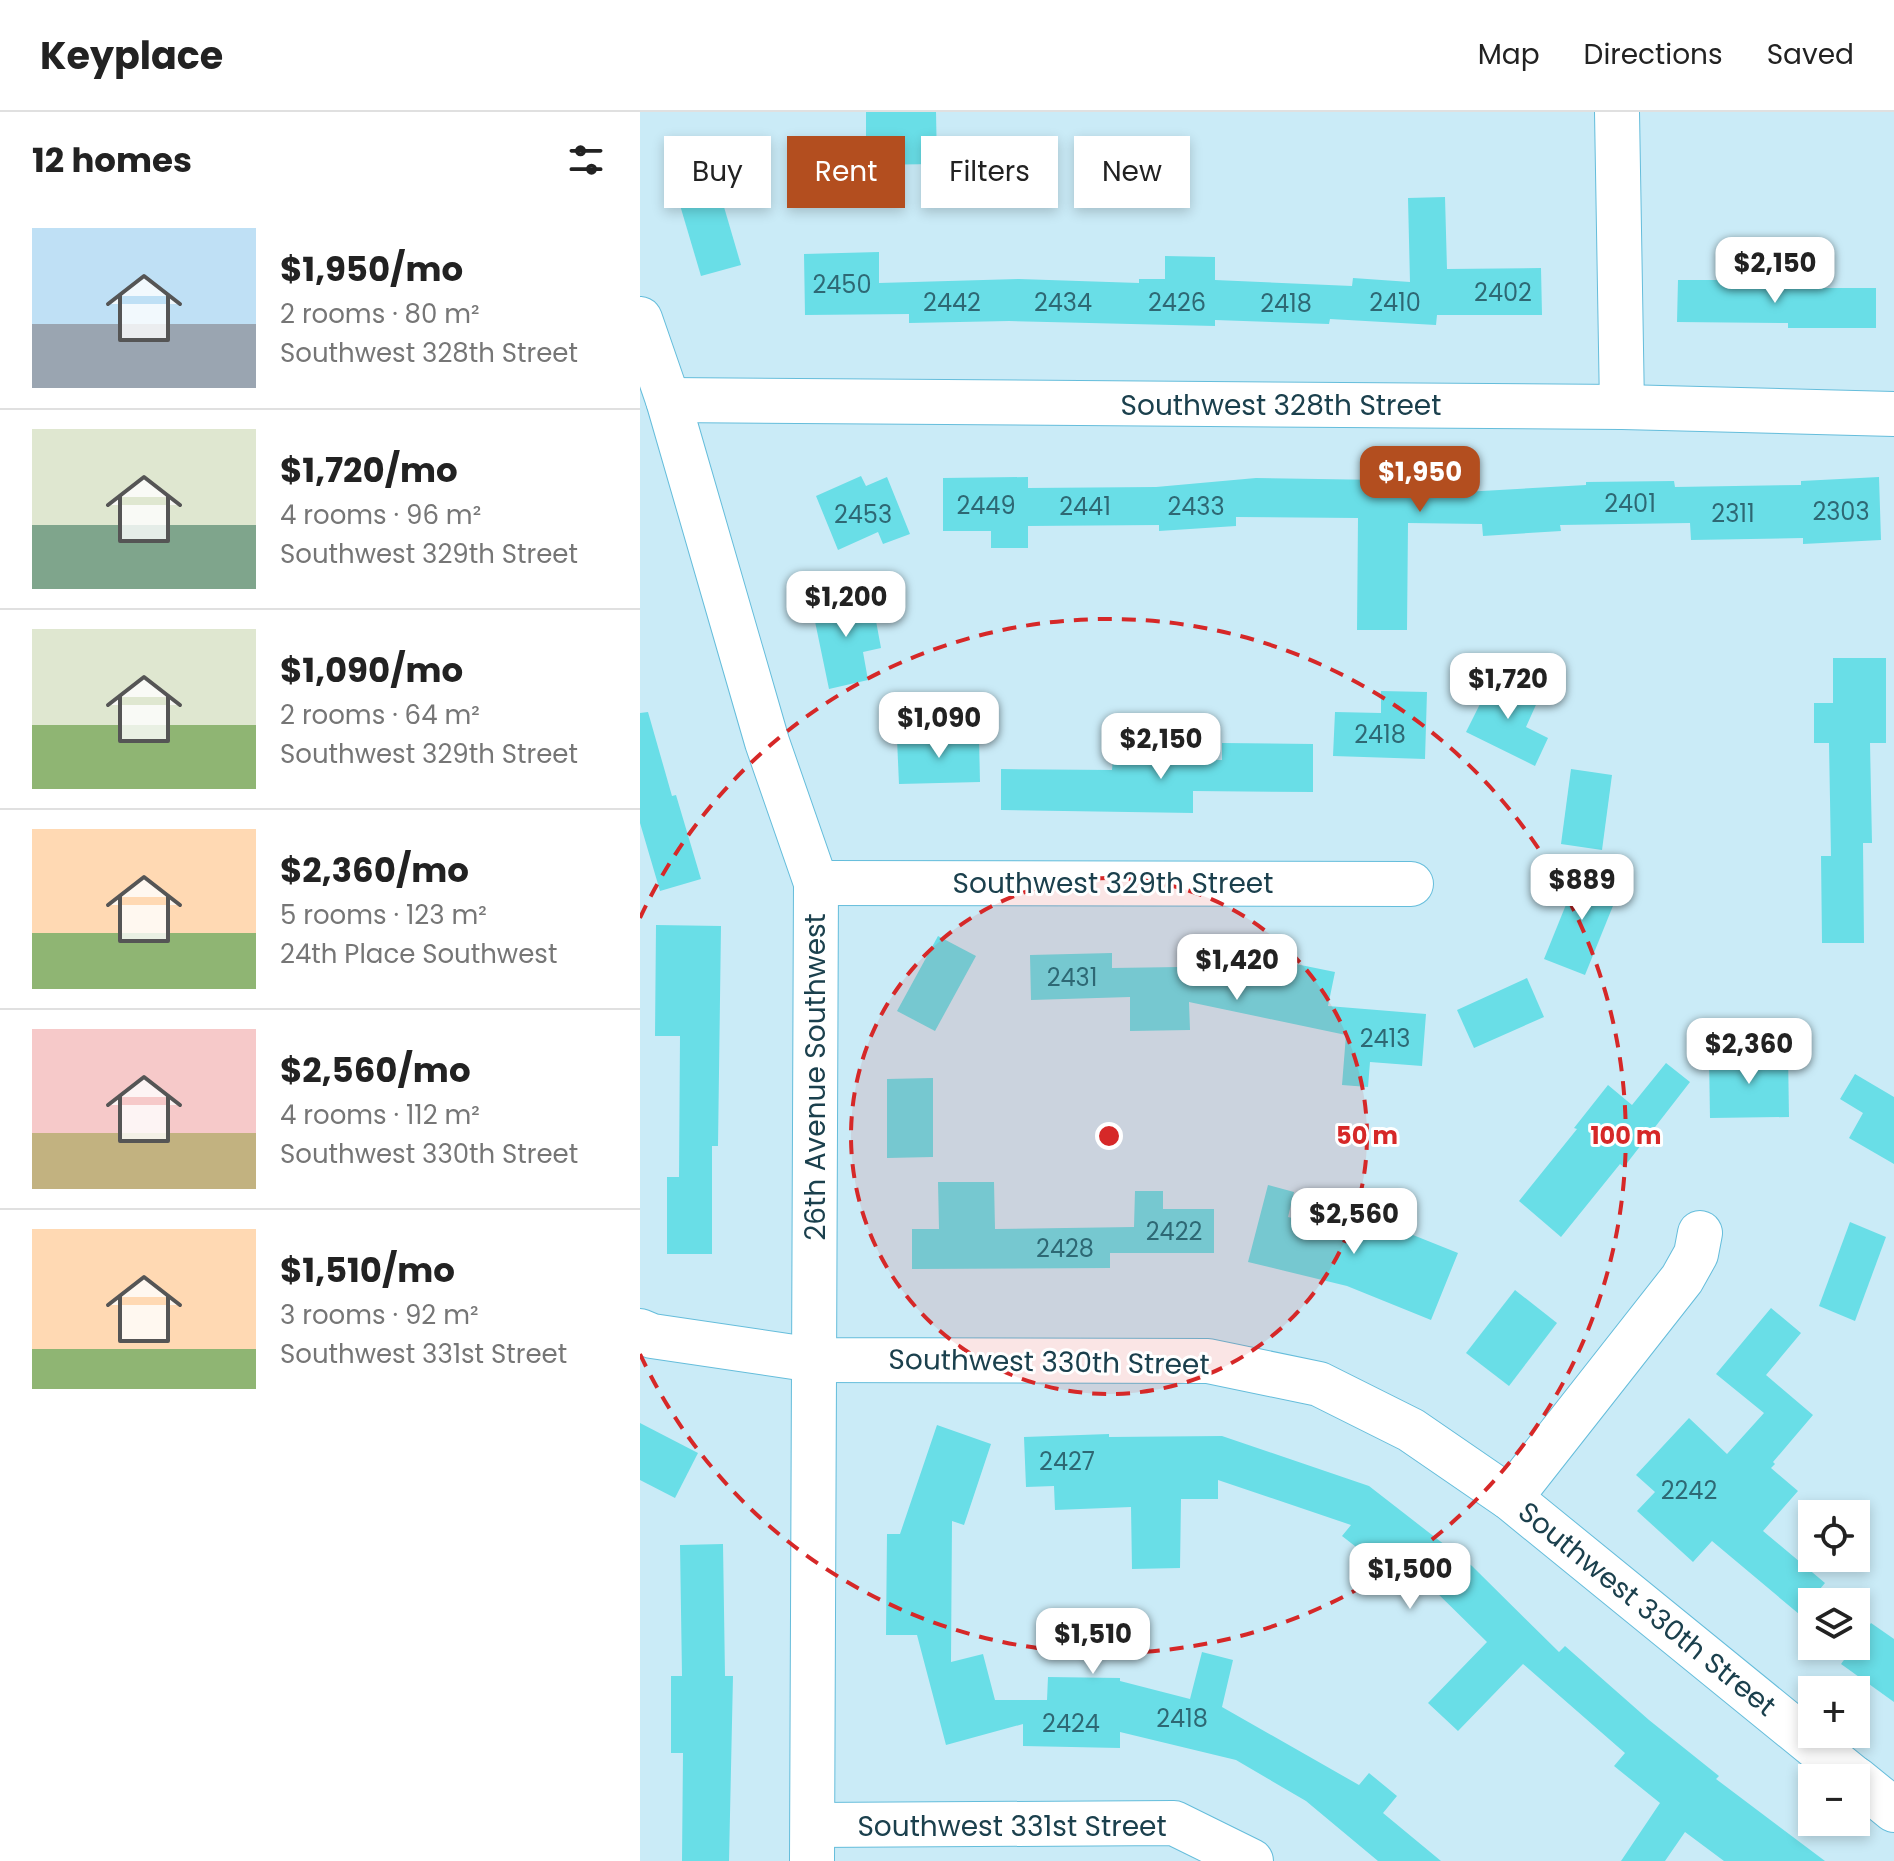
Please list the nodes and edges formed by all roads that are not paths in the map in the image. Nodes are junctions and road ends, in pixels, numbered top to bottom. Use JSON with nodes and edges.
{"nodes":[{"id":1,"x":1617,"y":112,"type":"edge"},
{"id":2,"x":640,"y":319,"type":"edge"},
{"id":3,"x":668,"y":400,"type":"junction"},
{"id":4,"x":1622,"y":407,"type":"junction"},
{"id":5,"x":1894,"y":414,"type":"edge"},
{"id":6,"x":816,"y":883,"type":"junction"},
{"id":7,"x":1411,"y":884,"type":"dead end"},
{"id":8,"x":1700,"y":1233,"type":"dead end"},
{"id":9,"x":640,"y":1331,"type":"edge"},
{"id":10,"x":814,"y":1360,"type":"junction"},
{"id":11,"x":1510,"y":1498,"type":"junction"},
{"id":12,"x":1837,"y":1764,"type":"edge"},
{"id":13,"x":1870,"y":1791,"type":"edge"},
{"id":14,"x":1894,"y":1810,"type":"edge"},
{"id":15,"x":812,"y":1843,"type":"edge"},
{"id":16,"x":1251,"y":1861,"type":"edge"}],
"edges":[{"from":1,"to":4,"type":"street"},
{"from":2,"to":3,"type":"street","name":"26th Avenue Southwest"},
{"from":3,"to":4,"type":"street","name":"Southwest 328th Street"},
{"from":3,"to":6,"type":"street","name":"26th Avenue Southwest"},
{"from":4,"to":5,"type":"street","name":"Southwest 328th Street"},
{"from":6,"to":7,"type":"street","name":"Southwest 329th Street"},
{"from":6,"to":10,"type":"street","name":"26th Avenue Southwest"},
{"from":8,"to":11,"type":"street"},
{"from":9,"to":10,"type":"street","name":"Southwest 330th Street"},
{"from":10,"to":11,"type":"street","name":"Southwest 330th Street"},
{"from":10,"to":15,"type":"street","name":"26th Avenue Southwest"},
{"from":11,"to":12,"type":"street","name":"Southwest 330th Street"},
{"from":13,"to":14,"type":"street","name":"Southwest 330th Street"},
{"from":15,"to":16,"type":"street","name":"Southwest 331st Street"}]}
